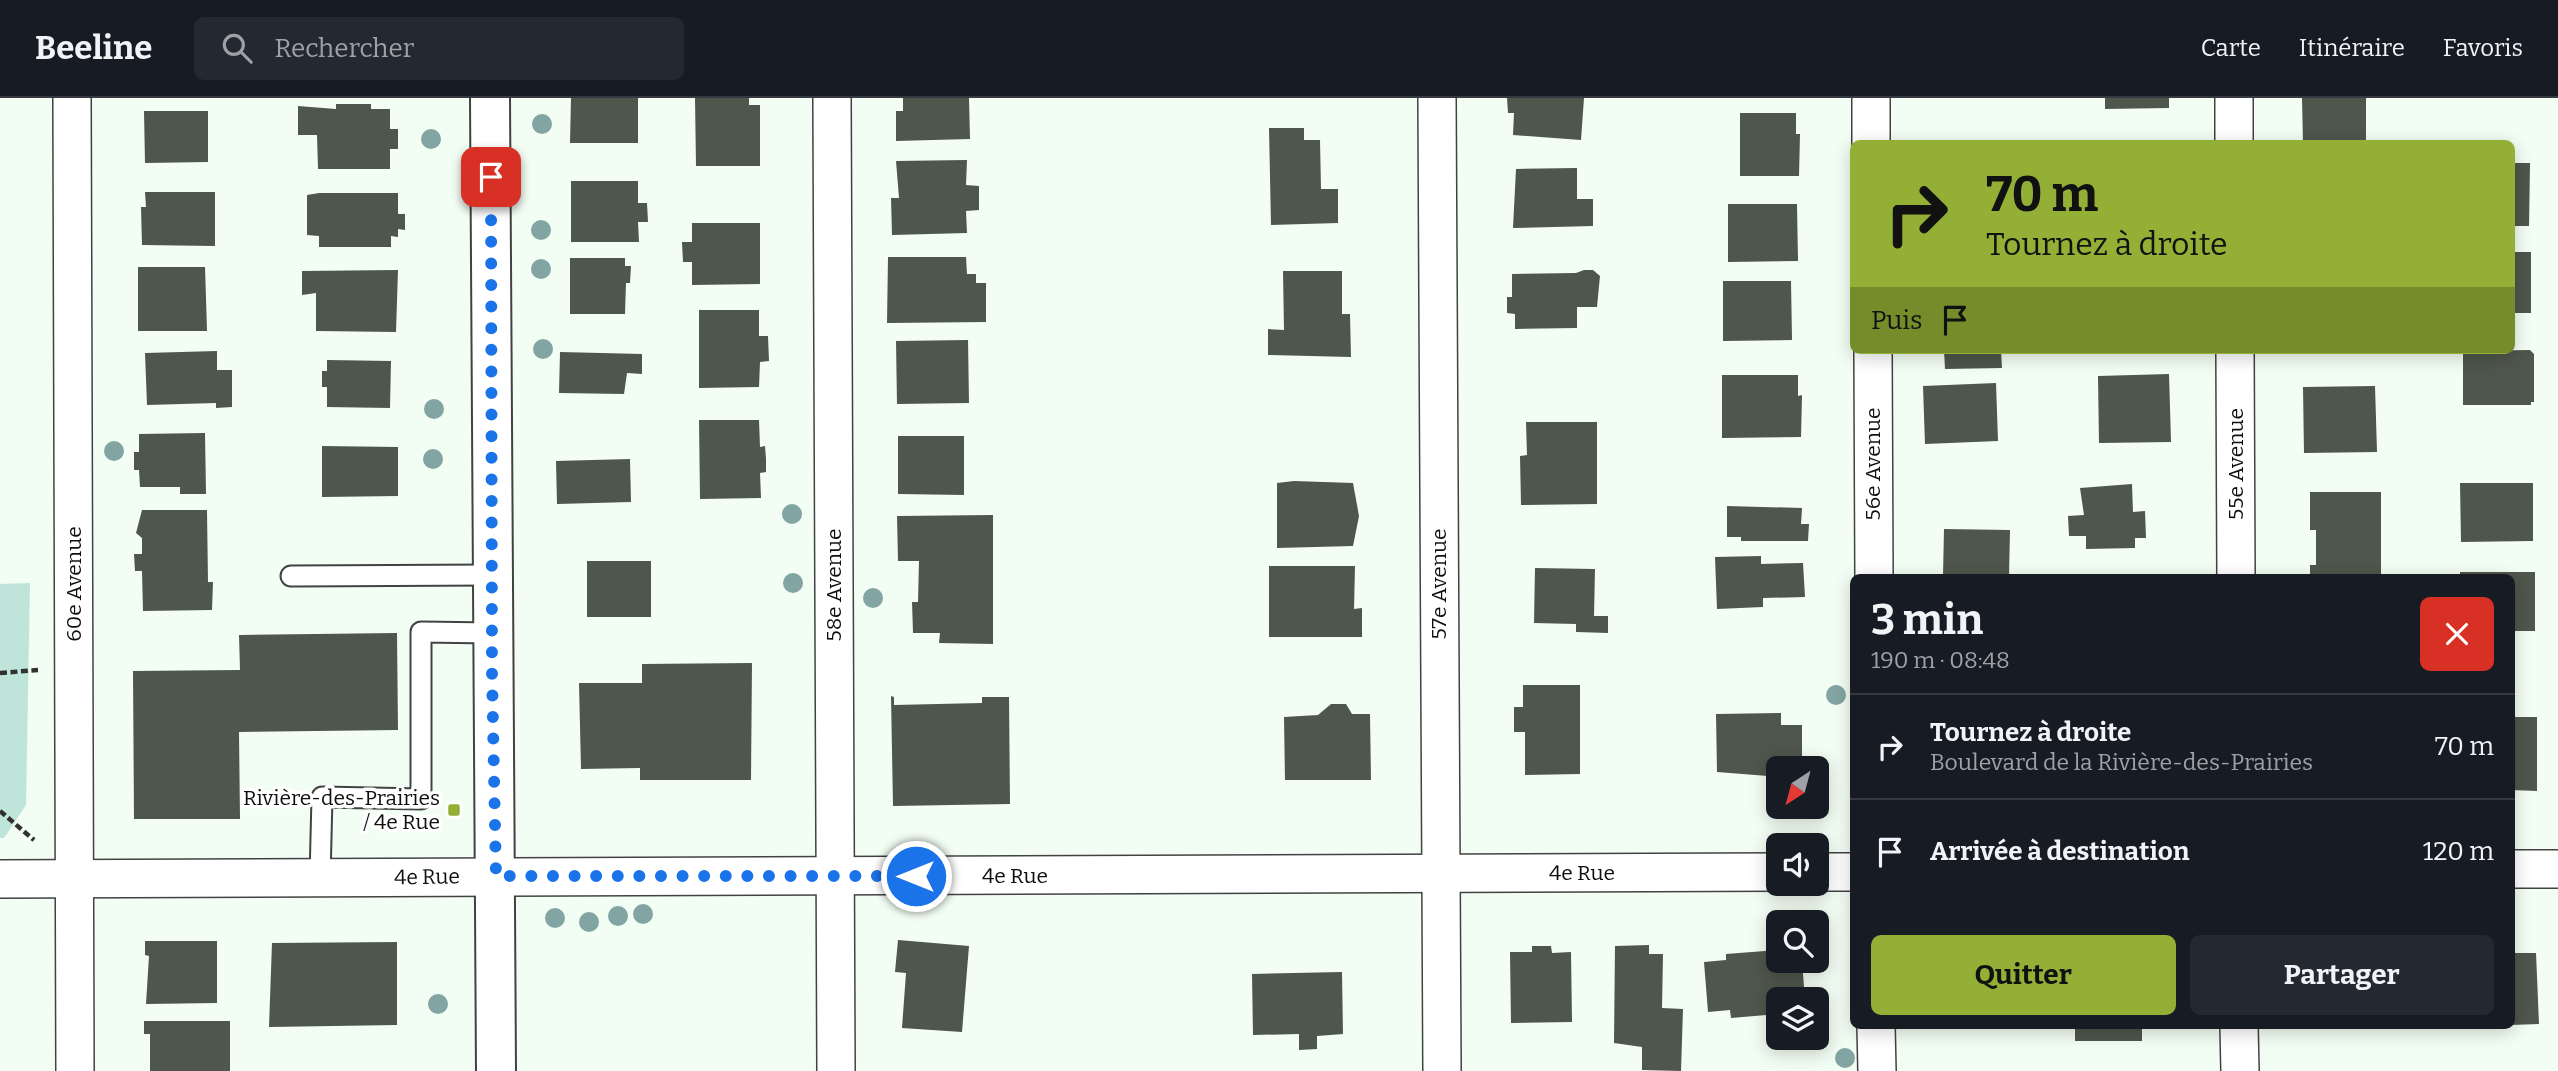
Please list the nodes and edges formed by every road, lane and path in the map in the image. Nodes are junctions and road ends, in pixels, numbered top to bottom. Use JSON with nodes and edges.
{"nodes":[{"id":1,"x":72,"y":98,"type":"edge"},
{"id":2,"x":490,"y":98,"type":"edge"},
{"id":3,"x":832,"y":98,"type":"edge"},
{"id":4,"x":1437,"y":98,"type":"edge"},
{"id":5,"x":1871,"y":98,"type":"edge"},
{"id":6,"x":2234,"y":98,"type":"edge"},
{"id":7,"x":1871,"y":140,"type":"edge"},
{"id":8,"x":2234,"y":140,"type":"edge"},
{"id":9,"x":1872,"y":354,"type":"edge"},
{"id":10,"x":2235,"y":354,"type":"edge"},
{"id":11,"x":1874,"y":574,"type":"edge"},
{"id":12,"x":2236,"y":574,"type":"edge"},
{"id":13,"x":492,"y":575,"type":"junction"},
{"id":14,"x":291,"y":576,"type":"dead end"},
{"id":15,"x":492,"y":633,"type":"junction"},
{"id":16,"x":2515,"y":869,"type":"edge"},
{"id":17,"x":2558,"y":869,"type":"edge"},
{"id":18,"x":1766,"y":872,"type":"edge"},
{"id":19,"x":1829,"y":872,"type":"edge"},
{"id":20,"x":1850,"y":872,"type":"edge"},
{"id":21,"x":1441,"y":874,"type":"junction"},
{"id":22,"x":496,"y":876,"type":"junction"},
{"id":23,"x":835,"y":876,"type":"junction"},
{"id":24,"x":0,"y":878,"type":"edge"},
{"id":25,"x":320,"y":878,"type":"junction"},
{"id":26,"x":74,"y":880,"type":"junction"},
{"id":27,"x":1876,"y":1029,"type":"edge"},
{"id":28,"x":2239,"y":1029,"type":"edge"},
{"id":29,"x":75,"y":1071,"type":"edge"},
{"id":30,"x":496,"y":1071,"type":"edge"},
{"id":31,"x":836,"y":1071,"type":"edge"},
{"id":32,"x":1442,"y":1071,"type":"edge"},
{"id":33,"x":1877,"y":1071,"type":"edge"},
{"id":34,"x":2239,"y":1071,"type":"edge"}],
"edges":[{"from":1,"to":26,"type":"street","name":"60e Avenue"},
{"from":2,"to":13,"type":"street"},
{"from":3,"to":23,"type":"street","name":"58e Avenue"},
{"from":4,"to":21,"type":"street","name":"57e Avenue"},
{"from":5,"to":7,"type":"street"},
{"from":6,"to":8,"type":"street"},
{"from":9,"to":11,"type":"street","name":"56e Avenue"},
{"from":10,"to":12,"type":"street","name":"55e Avenue"},
{"from":13,"to":14,"type":"lane"},
{"from":13,"to":15,"type":"street"},
{"from":15,"to":22,"type":"street"},
{"from":15,"to":25,"type":"lane"},
{"from":16,"to":17,"type":"street"},
{"from":18,"to":21,"type":"street","name":"4e Rue"},
{"from":19,"to":20,"type":"street"},
{"from":21,"to":23,"type":"street","name":"4e Rue"},
{"from":21,"to":32,"type":"street","name":"57e Avenue"},
{"from":22,"to":23,"type":"street","name":"4e Rue"},
{"from":22,"to":25,"type":"street","name":"4e Rue"},
{"from":22,"to":30,"type":"street"},
{"from":23,"to":31,"type":"street","name":"58e Avenue"},
{"from":24,"to":26,"type":"street","name":"4e Rue"},
{"from":25,"to":26,"type":"street","name":"4e Rue"},
{"from":26,"to":29,"type":"street","name":"60e Avenue"},
{"from":27,"to":33,"type":"street"},
{"from":28,"to":34,"type":"street"}]}
